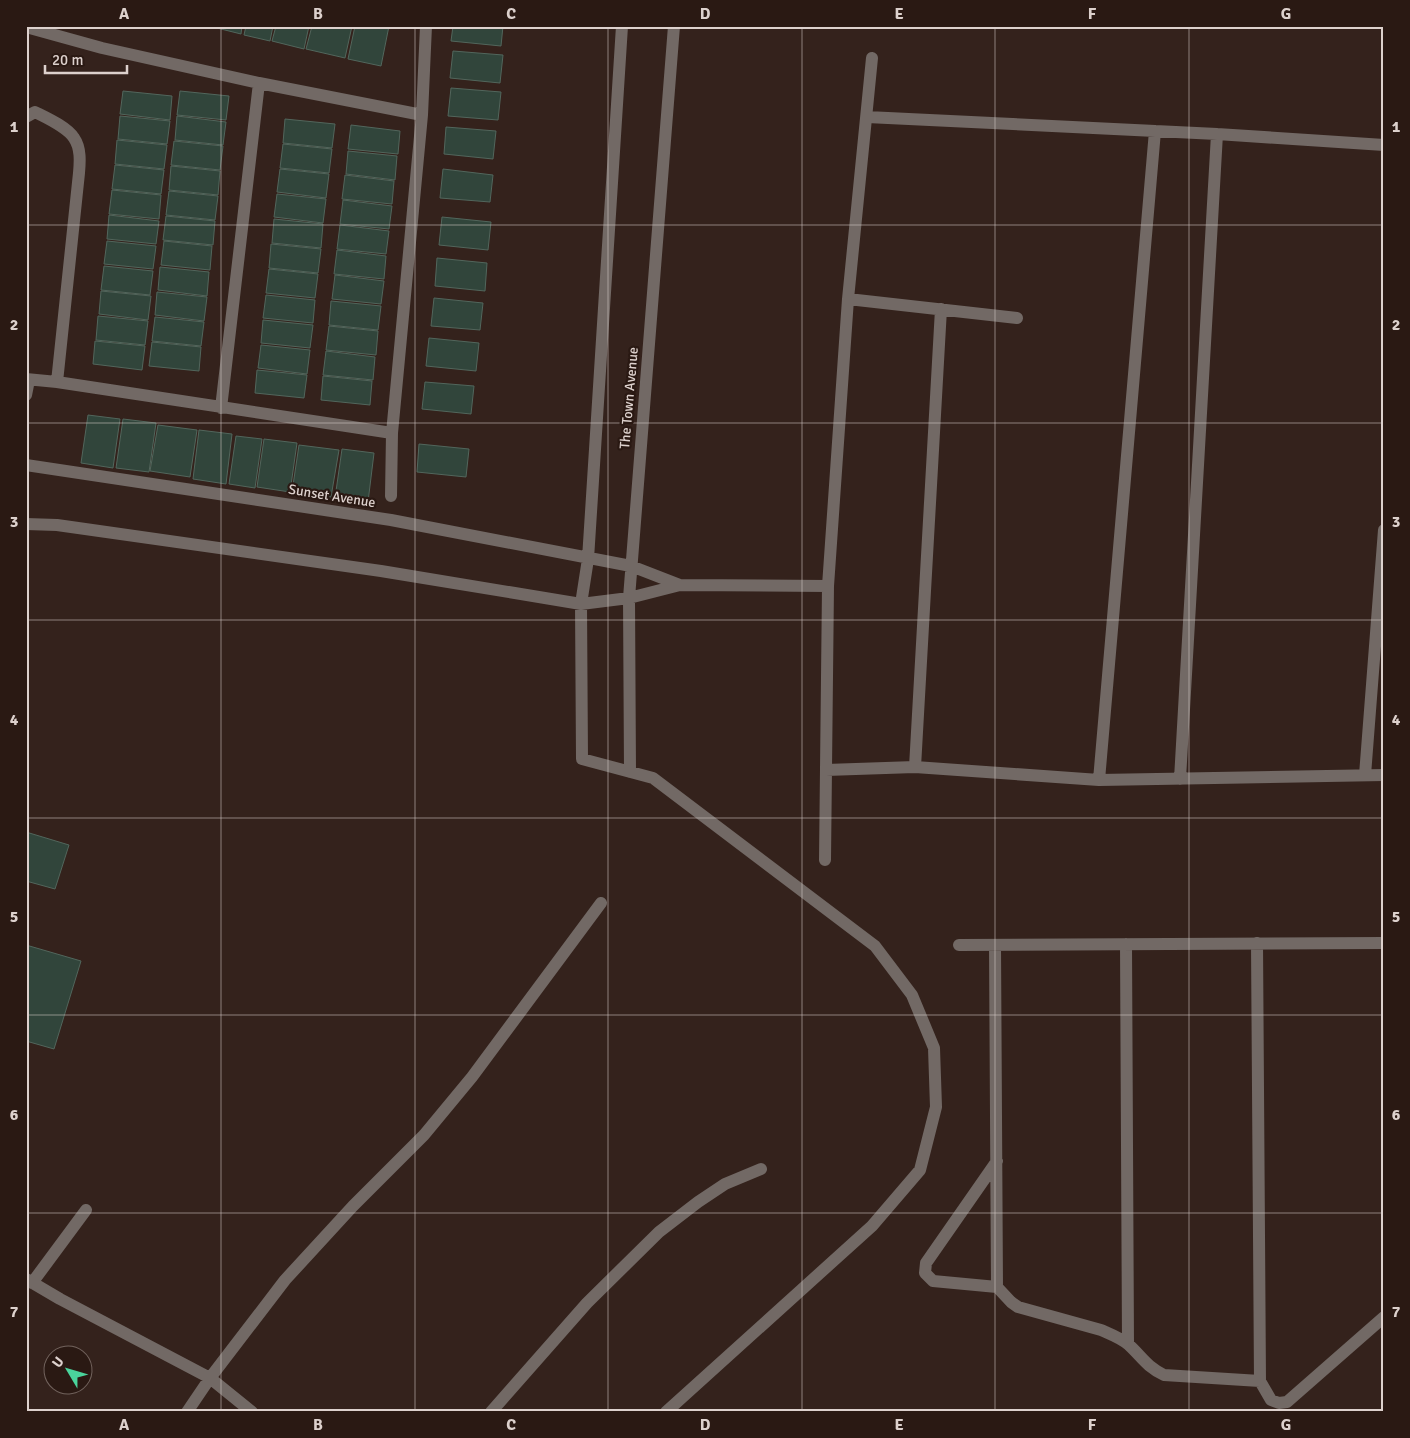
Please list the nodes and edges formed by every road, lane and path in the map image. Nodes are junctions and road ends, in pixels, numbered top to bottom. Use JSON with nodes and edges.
{"nodes":[{"id":1,"x":426,"y":26,"type":"edge"},
{"id":2,"x":622,"y":26,"type":"edge"},
{"id":3,"x":674,"y":26,"type":"edge"},
{"id":4,"x":26,"y":27,"type":"edge"},
{"id":5,"x":872,"y":58,"type":"dead end"},
{"id":6,"x":259,"y":83,"type":"junction"},
{"id":7,"x":422,"y":115,"type":"junction"},
{"id":8,"x":26,"y":117,"type":"edge"},
{"id":9,"x":867,"y":117,"type":"junction"},
{"id":10,"x":1155,"y":131,"type":"junction"},
{"id":11,"x":1217,"y":134,"type":"junction"},
{"id":12,"x":1384,"y":145,"type":"edge"},
{"id":13,"x":848,"y":299,"type":"junction"},
{"id":14,"x":940,"y":309,"type":"junction"},
{"id":15,"x":1017,"y":318,"type":"dead end"},
{"id":16,"x":27,"y":380,"type":"edge"},
{"id":17,"x":57,"y":382,"type":"junction"},
{"id":18,"x":26,"y":395,"type":"edge"},
{"id":19,"x":221,"y":408,"type":"junction"},
{"id":20,"x":392,"y":433,"type":"junction"},
{"id":21,"x":26,"y":465,"type":"edge"},
{"id":22,"x":391,"y":496,"type":"dead end"},
{"id":23,"x":26,"y":524,"type":"edge"},
{"id":24,"x":1384,"y":530,"type":"edge"},
{"id":25,"x":588,"y":559,"type":"junction"},
{"id":26,"x":631,"y":566,"type":"junction"},
{"id":27,"x":680,"y":585,"type":"junction"},
{"id":28,"x":828,"y":586,"type":"junction"},
{"id":29,"x":629,"y":598,"type":"junction"},
{"id":30,"x":582,"y":604,"type":"junction"},
{"id":31,"x":915,"y":767,"type":"junction"},
{"id":32,"x":826,"y":770,"type":"junction"},
{"id":33,"x":630,"y":772,"type":"junction"},
{"id":34,"x":1365,"y":775,"type":"junction"},
{"id":35,"x":1384,"y":775,"type":"edge"},
{"id":36,"x":1180,"y":779,"type":"junction"},
{"id":37,"x":1099,"y":780,"type":"junction"},
{"id":38,"x":825,"y":860,"type":"dead end"},
{"id":39,"x":601,"y":904,"type":"dead end"},
{"id":40,"x":1257,"y":943,"type":"junction"},
{"id":41,"x":1384,"y":943,"type":"edge"},
{"id":42,"x":1126,"y":944,"type":"junction"},
{"id":43,"x":959,"y":945,"type":"dead end"},
{"id":44,"x":995,"y":945,"type":"junction"},
{"id":45,"x":997,"y":1161,"type":"junction"},
{"id":46,"x":761,"y":1170,"type":"dead end"},
{"id":47,"x":86,"y":1210,"type":"dead end"},
{"id":48,"x":29,"y":1281,"type":"edge"},
{"id":49,"x":997,"y":1287,"type":"junction"},
{"id":50,"x":1384,"y":1317,"type":"edge"},
{"id":51,"x":1128,"y":1344,"type":"junction"},
{"id":52,"x":210,"y":1378,"type":"junction"},
{"id":53,"x":1260,"y":1381,"type":"junction"},
{"id":54,"x":188,"y":1412,"type":"edge"},
{"id":55,"x":252,"y":1412,"type":"edge"},
{"id":56,"x":491,"y":1412,"type":"edge"},
{"id":57,"x":666,"y":1412,"type":"edge"}],
"edges":[{"from":1,"to":7,"type":"street"},
{"from":2,"to":25,"type":"street"},
{"from":3,"to":26,"type":"street","name":"The Town Avenue"},
{"from":4,"to":6,"type":"street"},
{"from":5,"to":9,"type":"street"},
{"from":6,"to":7,"type":"street"},
{"from":6,"to":19,"type":"street"},
{"from":7,"to":20,"type":"street"},
{"from":8,"to":17,"type":"street"},
{"from":9,"to":10,"type":"street"},
{"from":9,"to":13,"type":"street"},
{"from":10,"to":11,"type":"street"},
{"from":10,"to":37,"type":"street"},
{"from":11,"to":12,"type":"street"},
{"from":11,"to":36,"type":"street"},
{"from":13,"to":14,"type":"street"},
{"from":13,"to":28,"type":"street"},
{"from":14,"to":15,"type":"street"},
{"from":14,"to":31,"type":"street"},
{"from":16,"to":17,"type":"street"},
{"from":16,"to":18,"type":"street"},
{"from":17,"to":19,"type":"street"},
{"from":19,"to":20,"type":"street"},
{"from":20,"to":22,"type":"street"},
{"from":21,"to":25,"type":"street","name":"Sunset Avenue"},
{"from":23,"to":30,"type":"street"},
{"from":24,"to":34,"type":"street"},
{"from":25,"to":26,"type":"street","name":"Sunset Avenue"},
{"from":25,"to":30,"type":"street"},
{"from":26,"to":27,"type":"street","name":"Sunset Avenue"},
{"from":26,"to":29,"type":"street","name":"The Town Avenue"},
{"from":27,"to":28,"type":"street"},
{"from":27,"to":29,"type":"street"},
{"from":28,"to":32,"type":"street"},
{"from":29,"to":30,"type":"street"},
{"from":29,"to":33,"type":"street","name":"The Town Avenue"},
{"from":30,"to":33,"type":"street"},
{"from":31,"to":32,"type":"street"},
{"from":31,"to":37,"type":"street"},
{"from":32,"to":38,"type":"street"},
{"from":33,"to":57,"type":"street"},
{"from":34,"to":35,"type":"street"},
{"from":34,"to":36,"type":"street"},
{"from":36,"to":37,"type":"street"},
{"from":39,"to":52,"type":"street"},
{"from":40,"to":41,"type":"street"},
{"from":40,"to":42,"type":"street"},
{"from":40,"to":53,"type":"street"},
{"from":42,"to":44,"type":"street"},
{"from":42,"to":51,"type":"street"},
{"from":43,"to":44,"type":"street"},
{"from":44,"to":45,"type":"street"},
{"from":45,"to":49,"type":"street"},
{"from":45,"to":49,"type":"street"},
{"from":46,"to":56,"type":"street"},
{"from":47,"to":48,"type":"street"},
{"from":48,"to":52,"type":"street"},
{"from":49,"to":51,"type":"street"},
{"from":50,"to":53,"type":"street"},
{"from":51,"to":53,"type":"street"},
{"from":52,"to":54,"type":"street"},
{"from":52,"to":55,"type":"street"}]}
